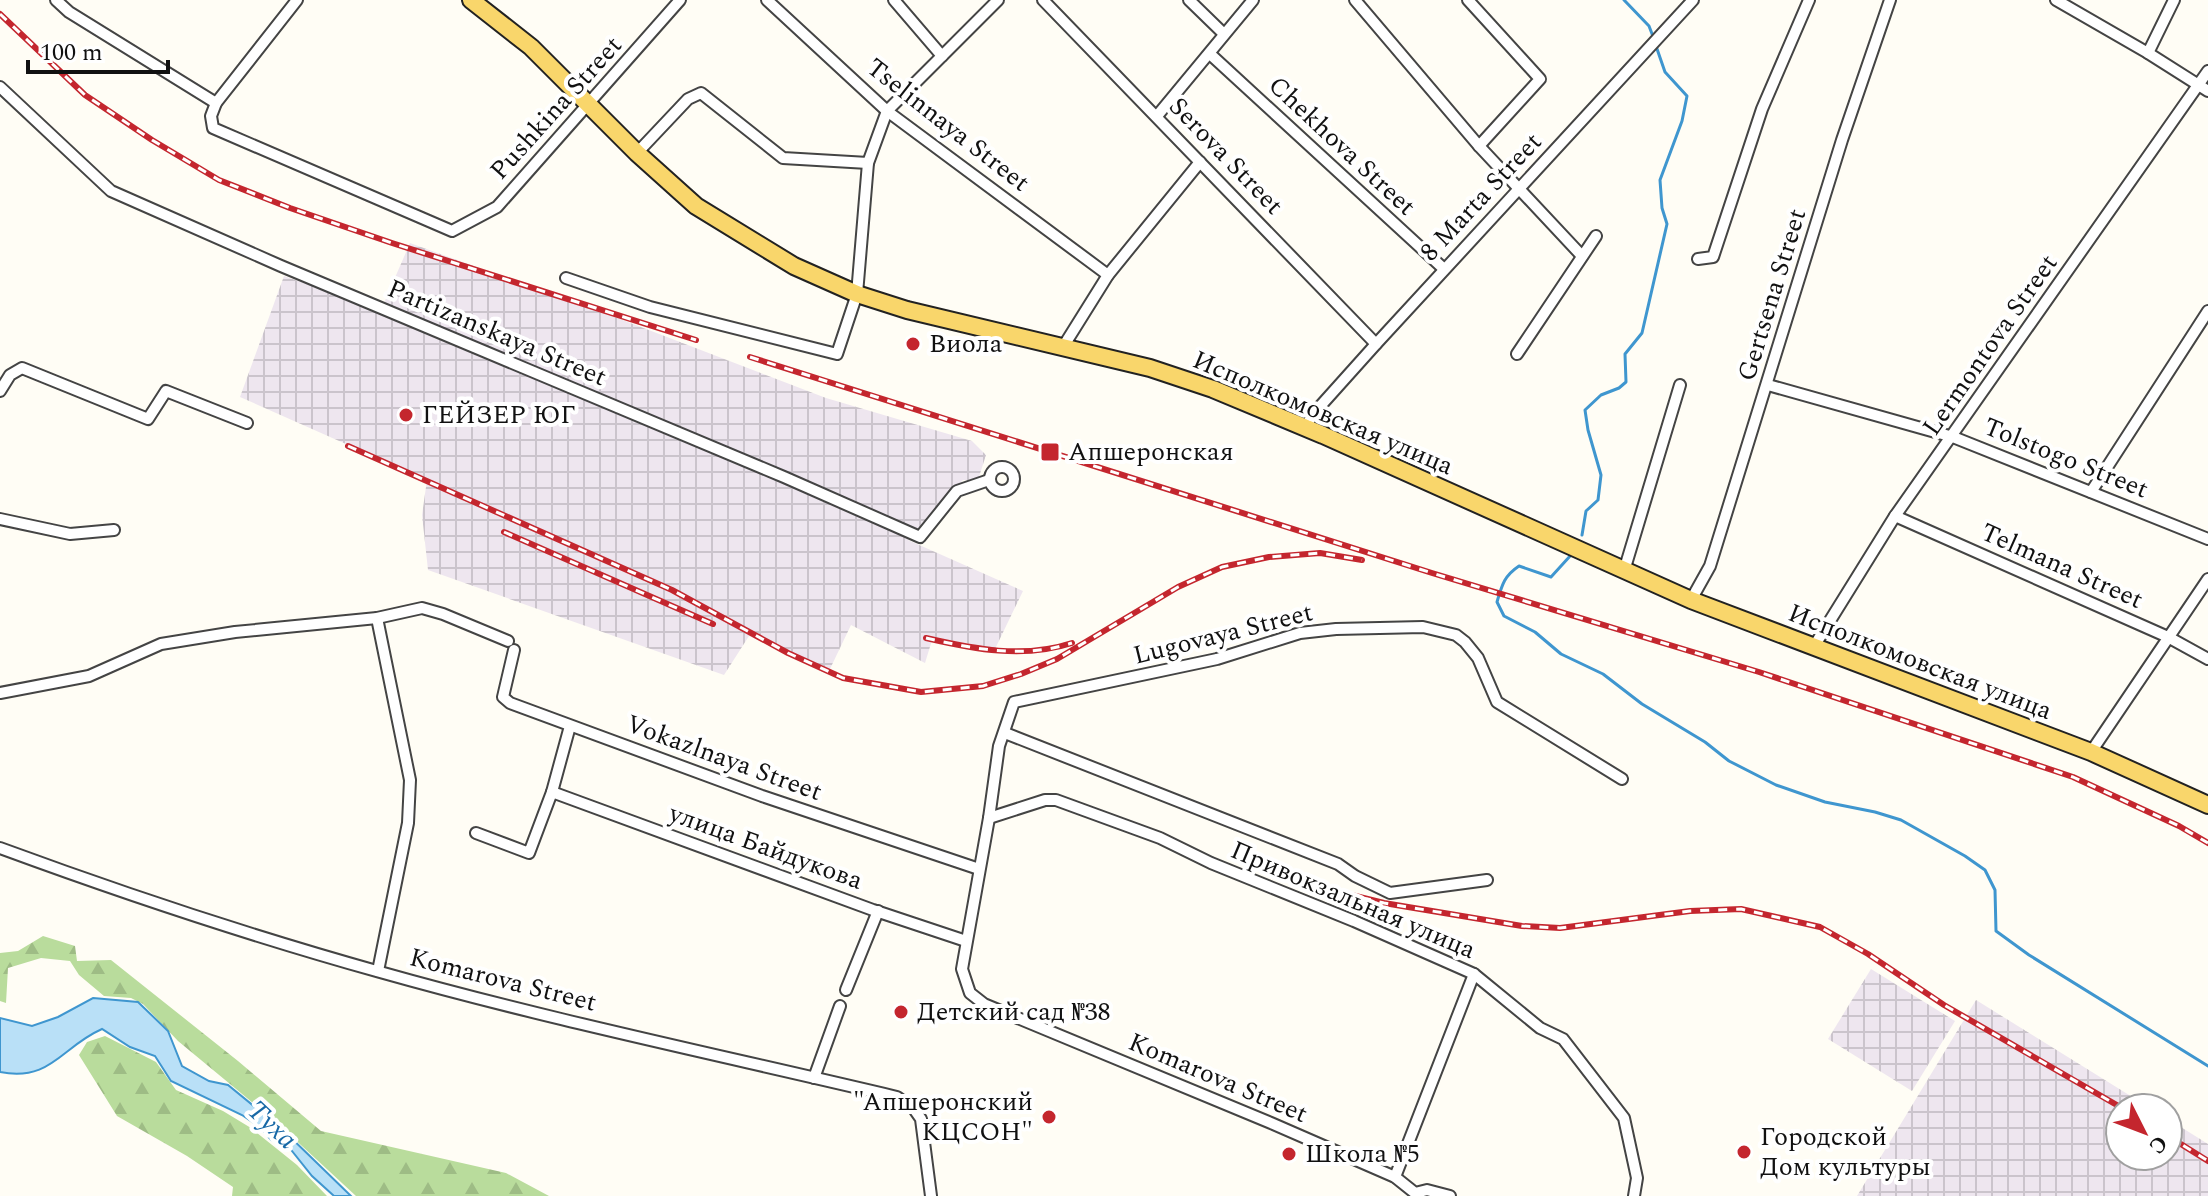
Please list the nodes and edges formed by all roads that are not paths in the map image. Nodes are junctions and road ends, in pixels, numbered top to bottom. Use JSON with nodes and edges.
{"nodes":[{"id":1,"x":56,"y":0,"type":"edge"},
{"id":2,"x":297,"y":0,"type":"edge"},
{"id":3,"x":471,"y":0,"type":"edge"},
{"id":4,"x":680,"y":0,"type":"edge"},
{"id":5,"x":767,"y":0,"type":"edge"},
{"id":6,"x":894,"y":0,"type":"edge"},
{"id":7,"x":998,"y":0,"type":"edge"},
{"id":8,"x":1043,"y":0,"type":"edge"},
{"id":9,"x":1189,"y":0,"type":"edge"},
{"id":10,"x":1253,"y":0,"type":"edge"},
{"id":11,"x":1355,"y":0,"type":"edge"},
{"id":12,"x":1468,"y":0,"type":"edge"},
{"id":13,"x":1693,"y":0,"type":"edge"},
{"id":14,"x":1809,"y":0,"type":"edge"},
{"id":15,"x":1890,"y":0,"type":"edge"},
{"id":16,"x":2056,"y":0,"type":"edge"},
{"id":17,"x":2174,"y":0,"type":"edge"},
{"id":18,"x":1224,"y":34,"type":"junction"},
{"id":19,"x":2148,"y":53,"type":"junction"},
{"id":20,"x":1210,"y":54,"type":"junction"},
{"id":21,"x":942,"y":56,"type":"junction"},
{"id":22,"x":2208,"y":71,"type":"edge"},
{"id":23,"x":0,"y":87,"type":"edge"},
{"id":24,"x":2203,"y":88,"type":"edge"},
{"id":25,"x":216,"y":103,"type":"junction"},
{"id":26,"x":588,"y":105,"type":"junction"},
{"id":27,"x":887,"y":111,"type":"junction"},
{"id":28,"x":1157,"y":116,"type":"junction"},
{"id":29,"x":1479,"y":146,"type":"junction"},
{"id":30,"x":637,"y":153,"type":"junction"},
{"id":31,"x":1200,"y":162,"type":"junction"},
{"id":32,"x":868,"y":163,"type":"junction"},
{"id":33,"x":1519,"y":188,"type":"junction"},
{"id":34,"x":1596,"y":236,"type":"dead end"},
{"id":35,"x":1582,"y":256,"type":"junction"},
{"id":36,"x":1698,"y":259,"type":"dead end"},
{"id":37,"x":1444,"y":269,"type":"junction"},
{"id":38,"x":1108,"y":275,"type":"junction"},
{"id":39,"x":566,"y":278,"type":"dead end"},
{"id":40,"x":857,"y":294,"type":"junction"},
{"id":41,"x":2208,"y":311,"type":"edge"},
{"id":42,"x":1376,"y":344,"type":"junction"},
{"id":43,"x":1063,"y":347,"type":"junction"},
{"id":44,"x":1517,"y":354,"type":"dead end"},
{"id":45,"x":1680,"y":385,"type":"dead end"},
{"id":46,"x":1768,"y":385,"type":"junction"},
{"id":47,"x":0,"y":391,"type":"edge"},
{"id":48,"x":247,"y":423,"type":"dead end"},
{"id":49,"x":1305,"y":427,"type":"junction"},
{"id":50,"x":1953,"y":437,"type":"junction"},
{"id":51,"x":989,"y":480,"type":"dead end"},
{"id":52,"x":2091,"y":492,"type":"junction"},
{"id":53,"x":1895,"y":516,"type":"junction"},
{"id":54,"x":0,"y":519,"type":"edge"},
{"id":55,"x":114,"y":530,"type":"dead end"},
{"id":56,"x":2208,"y":539,"type":"edge"},
{"id":57,"x":1624,"y":571,"type":"junction"},
{"id":58,"x":2208,"y":579,"type":"edge"},
{"id":59,"x":1691,"y":600,"type":"junction"},
{"id":60,"x":377,"y":618,"type":"junction"},
{"id":61,"x":2168,"y":637,"type":"junction"},
{"id":62,"x":1813,"y":648,"type":"junction"},
{"id":63,"x":2208,"y":659,"type":"edge"},
{"id":64,"x":0,"y":693,"type":"edge"},
{"id":65,"x":570,"y":726,"type":"junction"},
{"id":66,"x":1005,"y":733,"type":"junction"},
{"id":67,"x":2091,"y":752,"type":"junction"},
{"id":68,"x":1622,"y":779,"type":"dead end"},
{"id":69,"x":552,"y":792,"type":"junction"},
{"id":70,"x":2208,"y":805,"type":"edge"},
{"id":71,"x":989,"y":818,"type":"junction"},
{"id":72,"x":476,"y":833,"type":"dead end"},
{"id":73,"x":0,"y":848,"type":"edge"},
{"id":74,"x":979,"y":869,"type":"junction"},
{"id":75,"x":1487,"y":880,"type":"dead end"},
{"id":76,"x":878,"y":911,"type":"junction"},
{"id":77,"x":966,"y":941,"type":"junction"},
{"id":78,"x":378,"y":971,"type":"junction"},
{"id":79,"x":1474,"y":974,"type":"junction"},
{"id":80,"x":846,"y":990,"type":"dead end"},
{"id":81,"x":840,"y":1006,"type":"dead end"},
{"id":82,"x":814,"y":1078,"type":"junction"},
{"id":83,"x":1395,"y":1177,"type":"junction"},
{"id":84,"x":1413,"y":1195,"type":"edge"},
{"id":85,"x":931,"y":1196,"type":"edge"},
{"id":86,"x":1450,"y":1196,"type":"edge"},
{"id":87,"x":1634,"y":1196,"type":"edge"}],
"edges":[{"from":1,"to":25,"type":"street"},
{"from":2,"to":25,"type":"street"},
{"from":3,"to":26,"type":"main road","name":"Исполкомовская улица"},
{"from":4,"to":26,"type":"street","name":"Pushkina Street"},
{"from":5,"to":27,"type":"street","name":"Tselinnaya Street"},
{"from":6,"to":21,"type":"street"},
{"from":7,"to":21,"type":"street"},
{"from":8,"to":28,"type":"street","name":"Serova Street"},
{"from":9,"to":18,"type":"street"},
{"from":10,"to":18,"type":"street"},
{"from":11,"to":29,"type":"street"},
{"from":12,"to":29,"type":"street"},
{"from":13,"to":33,"type":"street","name":"8 Marta Street"},
{"from":14,"to":36,"type":"street"},
{"from":15,"to":46,"type":"street","name":"Gertsena Street"},
{"from":16,"to":19,"type":"street"},
{"from":17,"to":19,"type":"street"},
{"from":18,"to":20,"type":"street"},
{"from":19,"to":24,"type":"street"},
{"from":20,"to":28,"type":"street"},
{"from":20,"to":37,"type":"street","name":"Chekhova Street"},
{"from":21,"to":27,"type":"street"},
{"from":22,"to":24,"type":"street","name":"Lermontova Street"},
{"from":23,"to":51,"type":"street","name":"Partizanskaya Street"},
{"from":24,"to":50,"type":"street","name":"Lermontova Street"},
{"from":25,"to":26,"type":"street","name":"Pushkina Street"},
{"from":26,"to":30,"type":"main road","name":"Исполкомовская улица"},
{"from":27,"to":32,"type":"street"},
{"from":27,"to":38,"type":"street","name":"Tselinnaya Street"},
{"from":28,"to":31,"type":"street","name":"Serova Street"},
{"from":29,"to":33,"type":"street"},
{"from":30,"to":32,"type":"street"},
{"from":30,"to":40,"type":"main road","name":"Исполкомовская улица"},
{"from":31,"to":38,"type":"street"},
{"from":31,"to":42,"type":"street","name":"Serova Street"},
{"from":32,"to":40,"type":"street"},
{"from":33,"to":35,"type":"street"},
{"from":33,"to":37,"type":"street","name":"8 Marta Street"},
{"from":34,"to":35,"type":"street"},
{"from":35,"to":44,"type":"street"},
{"from":37,"to":42,"type":"street","name":"8 Marta Street"},
{"from":38,"to":43,"type":"street"},
{"from":39,"to":40,"type":"street"},
{"from":40,"to":43,"type":"main road","name":"Исполкомовская улица"},
{"from":41,"to":52,"type":"street"},
{"from":42,"to":49,"type":"street","name":"8 Marta Street"},
{"from":43,"to":49,"type":"main road","name":"Исполкомовская улица"},
{"from":45,"to":57,"type":"street"},
{"from":46,"to":50,"type":"street","name":"Tolstogo Street"},
{"from":46,"to":59,"type":"street","name":"Gertsena Street"},
{"from":47,"to":48,"type":"street"},
{"from":49,"to":57,"type":"main road","name":"Исполкомовская улица"},
{"from":50,"to":52,"type":"street","name":"Tolstogo Street"},
{"from":50,"to":53,"type":"street","name":"Lermontova Street"},
{"from":52,"to":56,"type":"street","name":"Tolstogo Street"},
{"from":53,"to":61,"type":"street","name":"Telmana Street"},
{"from":53,"to":62,"type":"street","name":"Lermontova Street"},
{"from":54,"to":55,"type":"street"},
{"from":57,"to":59,"type":"main road","name":"Исполкомовская улица"},
{"from":58,"to":61,"type":"street"},
{"from":59,"to":62,"type":"main road","name":"Исполкомовская улица"},
{"from":60,"to":64,"type":"street","name":"Vokazlnaya Street"},
{"from":60,"to":65,"type":"street","name":"Vokazlnaya Street"},
{"from":60,"to":78,"type":"street"},
{"from":61,"to":63,"type":"street","name":"Telmana Street"},
{"from":61,"to":67,"type":"street"},
{"from":62,"to":67,"type":"main road","name":"Исполкомовская улица"},
{"from":65,"to":69,"type":"street"},
{"from":65,"to":74,"type":"street","name":"Vokazlnaya Street"},
{"from":66,"to":68,"type":"street","name":"Lugovaya Street"},
{"from":66,"to":71,"type":"street"},
{"from":66,"to":75,"type":"street","name":"Привокзальная улица"},
{"from":67,"to":70,"type":"main road","name":"Исполкомовская улица"},
{"from":69,"to":72,"type":"street"},
{"from":69,"to":76,"type":"street","name":"улица Байдукова"},
{"from":71,"to":74,"type":"street"},
{"from":71,"to":79,"type":"street","name":"Привокзальная улица"},
{"from":73,"to":78,"type":"street","name":"Komarova Street"},
{"from":74,"to":77,"type":"street"},
{"from":76,"to":77,"type":"street","name":"улица Байдукова"},
{"from":76,"to":80,"type":"street"},
{"from":77,"to":83,"type":"street","name":"Komarova Street"},
{"from":78,"to":82,"type":"street","name":"Komarova Street"},
{"from":79,"to":83,"type":"street"},
{"from":79,"to":87,"type":"street","name":"Привокзальная улица"},
{"from":81,"to":82,"type":"street"},
{"from":82,"to":85,"type":"street","name":"Komarova Street"},
{"from":83,"to":84,"type":"street","name":"Komarova Street"},
{"from":84,"to":86,"type":"street","name":"Komarova Street"}]}
